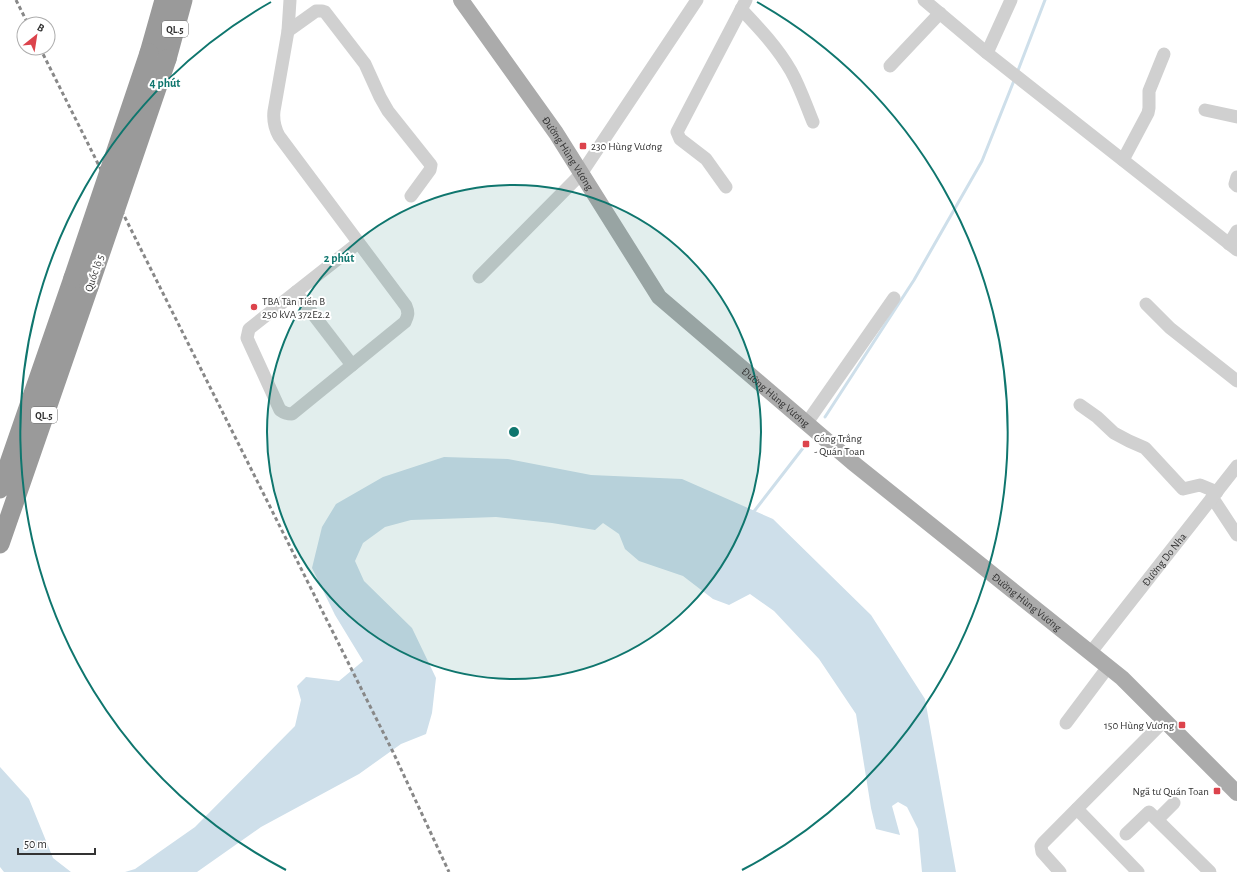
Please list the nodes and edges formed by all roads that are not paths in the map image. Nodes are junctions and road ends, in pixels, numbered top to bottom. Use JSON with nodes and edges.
{"nodes":[{"id":1,"x":164,"y":0,"type":"edge"},
{"id":2,"x":183,"y":0,"type":"edge"},
{"id":3,"x":290,"y":0,"type":"edge"},
{"id":4,"x":461,"y":0,"type":"edge"},
{"id":5,"x":697,"y":0,"type":"edge"},
{"id":6,"x":924,"y":0,"type":"edge"},
{"id":7,"x":1011,"y":0,"type":"edge"},
{"id":8,"x":744,"y":5,"type":"edge"},
{"id":9,"x":940,"y":13,"type":"junction"},
{"id":10,"x":288,"y":31,"type":"junction"},
{"id":11,"x":987,"y":53,"type":"junction"},
{"id":12,"x":1164,"y":54,"type":"dead end"},
{"id":13,"x":158,"y":56,"type":"junction"},
{"id":14,"x":890,"y":66,"type":"dead end"},
{"id":15,"x":1205,"y":110,"type":"dead end"},
{"id":16,"x":1237,"y":117,"type":"edge"},
{"id":17,"x":813,"y":122,"type":"dead end"},
{"id":18,"x":1123,"y":160,"type":"junction"},
{"id":19,"x":581,"y":174,"type":"junction"},
{"id":20,"x":1237,"y":177,"type":"edge"},
{"id":21,"x":1237,"y":186,"type":"edge"},
{"id":22,"x":726,"y":187,"type":"dead end"},
{"id":23,"x":411,"y":196,"type":"dead end"},
{"id":24,"x":1237,"y":231,"type":"edge"},
{"id":25,"x":358,"y":243,"type":"junction"},
{"id":26,"x":1233,"y":247,"type":"edge"},
{"id":27,"x":479,"y":277,"type":"dead end"},
{"id":28,"x":81,"y":282,"type":"junction"},
{"id":29,"x":296,"y":292,"type":"junction"},
{"id":30,"x":894,"y":298,"type":"dead end"},
{"id":31,"x":1146,"y":304,"type":"dead end"},
{"id":32,"x":352,"y":365,"type":"junction"},
{"id":33,"x":1237,"y":381,"type":"edge"},
{"id":34,"x":1080,"y":405,"type":"dead end"},
{"id":35,"x":806,"y":424,"type":"junction"},
{"id":36,"x":1237,"y":466,"type":"edge"},
{"id":37,"x":0,"y":489,"type":"edge"},
{"id":38,"x":1214,"y":495,"type":"junction"},
{"id":39,"x":1237,"y":535,"type":"edge"},
{"id":40,"x":0,"y":544,"type":"edge"},
{"id":41,"x":1091,"y":652,"type":"junction"},
{"id":42,"x":1108,"y":667,"type":"junction"},
{"id":43,"x":1165,"y":720,"type":"junction"},
{"id":44,"x":1066,"y":723,"type":"dead end"},
{"id":45,"x":1237,"y":792,"type":"edge"},
{"id":46,"x":1174,"y":802,"type":"dead end"},
{"id":47,"x":1077,"y":809,"type":"junction"},
{"id":48,"x":1158,"y":820,"type":"junction"},
{"id":49,"x":1126,"y":834,"type":"dead end"},
{"id":50,"x":1060,"y":872,"type":"edge"},
{"id":51,"x":1138,"y":872,"type":"edge"},
{"id":52,"x":1210,"y":872,"type":"edge"}],
"edges":[{"from":1,"to":13,"type":"highway","name":"Quốc lộ 5","number":"QL.5"},
{"from":2,"to":13,"type":"highway","name":"Quốc lộ 5","number":"QL.5"},
{"from":3,"to":10,"type":"street"},
{"from":4,"to":19,"type":"main road","name":"Đường Hùng Vương"},
{"from":5,"to":19,"type":"street"},
{"from":6,"to":9,"type":"street"},
{"from":7,"to":11,"type":"street"},
{"from":8,"to":17,"type":"street"},
{"from":8,"to":22,"type":"street"},
{"from":9,"to":11,"type":"street"},
{"from":9,"to":14,"type":"street"},
{"from":10,"to":23,"type":"street"},
{"from":10,"to":25,"type":"street"},
{"from":11,"to":18,"type":"street"},
{"from":12,"to":18,"type":"street"},
{"from":13,"to":28,"type":"highway","name":"Quốc lộ 5","number":"QL.5","bridge":true},
{"from":15,"to":16,"type":"street"},
{"from":18,"to":26,"type":"street"},
{"from":19,"to":27,"type":"street"},
{"from":19,"to":35,"type":"main road","name":"Đường Hùng Vương"},
{"from":20,"to":21,"type":"street"},
{"from":24,"to":26,"type":"street"},
{"from":25,"to":29,"type":"street"},
{"from":25,"to":32,"type":"street"},
{"from":28,"to":37,"type":"highway","name":"Quốc lộ 5","number":"QL.5"},
{"from":28,"to":40,"type":"highway","name":"Quốc lộ 5","number":"QL.5"},
{"from":29,"to":32,"type":"street"},
{"from":29,"to":32,"type":"street"},
{"from":30,"to":35,"type":"street"},
{"from":31,"to":33,"type":"street"},
{"from":34,"to":38,"type":"street"},
{"from":35,"to":41,"type":"main road","name":"Đường Hùng Vương"},
{"from":36,"to":38,"type":"street","name":"Đường Do Nha"},
{"from":38,"to":39,"type":"street"},
{"from":38,"to":41,"type":"street","name":"Đường Do Nha"},
{"from":41,"to":42,"type":"main road","name":"Đường Hùng Vương"},
{"from":42,"to":43,"type":"main road","name":"Đường Hùng Vương"},
{"from":42,"to":44,"type":"street"},
{"from":43,"to":45,"type":"main road","name":"Đường Hùng Vương"},
{"from":43,"to":47,"type":"street"},
{"from":46,"to":48,"type":"street"},
{"from":47,"to":50,"type":"street"},
{"from":47,"to":51,"type":"street"},
{"from":48,"to":49,"type":"street"},
{"from":48,"to":52,"type":"street"}]}
